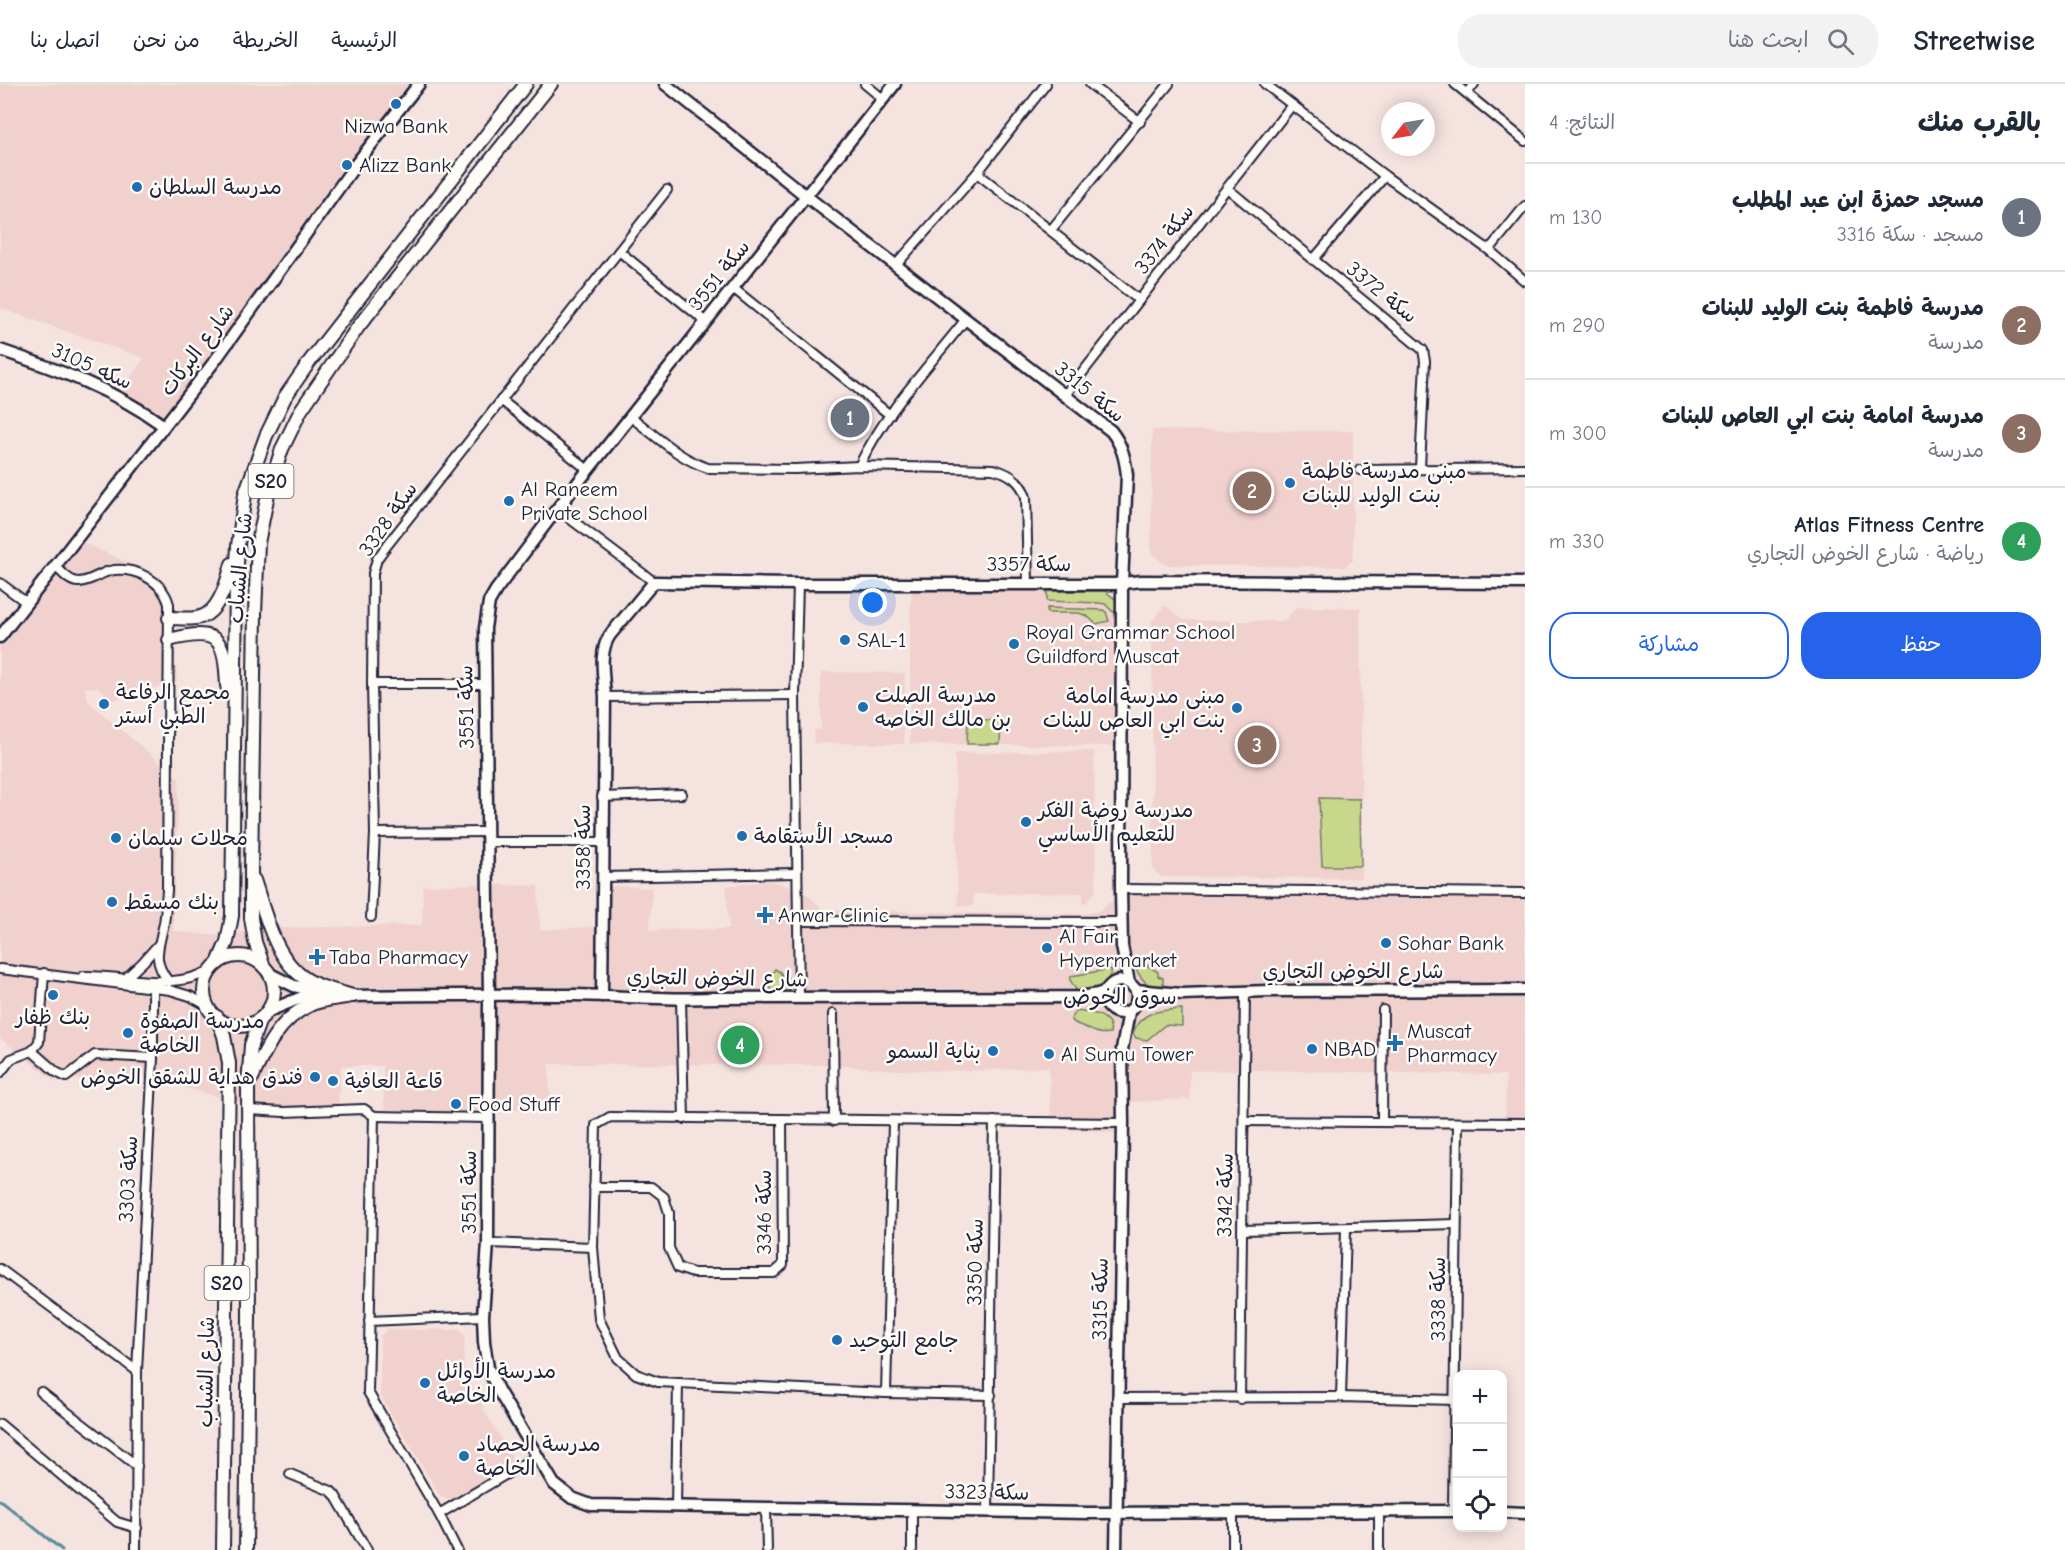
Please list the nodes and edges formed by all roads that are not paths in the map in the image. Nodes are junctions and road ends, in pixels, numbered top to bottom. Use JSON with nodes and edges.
{"nodes":[{"id":1,"x":419,"y":84,"type":"edge"},
{"id":2,"x":526,"y":84,"type":"edge"},
{"id":3,"x":552,"y":84,"type":"edge"},
{"id":4,"x":665,"y":84,"type":"edge"},
{"id":5,"x":865,"y":84,"type":"edge"},
{"id":6,"x":895,"y":84,"type":"edge"},
{"id":7,"x":1046,"y":84,"type":"edge"},
{"id":8,"x":1090,"y":84,"type":"edge"},
{"id":9,"x":1169,"y":84,"type":"edge"},
{"id":10,"x":1265,"y":84,"type":"edge"},
{"id":11,"x":1455,"y":84,"type":"edge"},
{"id":12,"x":1474,"y":84,"type":"edge"},
{"id":13,"x":1467,"y":93,"type":"junction"},
{"id":14,"x":883,"y":99,"type":"junction"},
{"id":15,"x":1292,"y":105,"type":"junction"},
{"id":16,"x":1140,"y":122,"type":"junction"},
{"id":17,"x":1525,"y":141,"type":"edge"},
{"id":18,"x":976,"y":173,"type":"junction"},
{"id":19,"x":1385,"y":176,"type":"junction"},
{"id":20,"x":1227,"y":188,"type":"junction"},
{"id":21,"x":667,"y":190,"type":"dead end"},
{"id":22,"x":806,"y":196,"type":"junction"},
{"id":23,"x":1525,"y":206,"type":"edge"},
{"id":24,"x":1051,"y":230,"type":"junction"},
{"id":25,"x":1489,"y":250,"type":"junction"},
{"id":26,"x":619,"y":251,"type":"junction"},
{"id":27,"x":1313,"y":260,"type":"junction"},
{"id":28,"x":896,"y":265,"type":"junction"},
{"id":29,"x":1525,"y":281,"type":"edge"},
{"id":30,"x":733,"y":288,"type":"junction"},
{"id":31,"x":1139,"y":300,"type":"junction"},
{"id":32,"x":966,"y":319,"type":"junction"},
{"id":33,"x":706,"y":322,"type":"junction"},
{"id":34,"x":0,"y":350,"type":"edge"},
{"id":35,"x":1065,"y":395,"type":"junction"},
{"id":36,"x":501,"y":400,"type":"junction"},
{"id":37,"x":890,"y":416,"type":"junction"},
{"id":38,"x":631,"y":417,"type":"junction"},
{"id":39,"x":164,"y":426,"type":"junction"},
{"id":40,"x":859,"y":466,"type":"junction"},
{"id":41,"x":1420,"y":468,"type":"junction"},
{"id":42,"x":1525,"y":468,"type":"edge"},
{"id":43,"x":588,"y":470,"type":"junction"},
{"id":44,"x":1360,"y":470,"type":"dead end"},
{"id":45,"x":557,"y":509,"type":"junction"},
{"id":46,"x":237,"y":546,"type":"junction"},
{"id":47,"x":56,"y":567,"type":"junction"},
{"id":48,"x":654,"y":582,"type":"junction"},
{"id":49,"x":0,"y":583,"type":"edge"},
{"id":50,"x":1122,"y":583,"type":"junction"},
{"id":51,"x":1525,"y":583,"type":"edge"},
{"id":52,"x":798,"y":584,"type":"junction"},
{"id":53,"x":1028,"y":584,"type":"junction"},
{"id":54,"x":27,"y":603,"type":"junction"},
{"id":55,"x":169,"y":618,"type":"junction"},
{"id":56,"x":0,"y":637,"type":"edge"},
{"id":57,"x":169,"y":640,"type":"junction"},
{"id":58,"x":372,"y":684,"type":"junction"},
{"id":59,"x":485,"y":684,"type":"junction"},
{"id":60,"x":795,"y":695,"type":"junction"},
{"id":61,"x":604,"y":697,"type":"junction"},
{"id":62,"x":234,"y":748,"type":"junction"},
{"id":63,"x":682,"y":794,"type":"dead end"},
{"id":64,"x":602,"y":797,"type":"junction"},
{"id":65,"x":375,"y":833,"type":"junction"},
{"id":66,"x":488,"y":837,"type":"junction"},
{"id":67,"x":602,"y":842,"type":"junction"},
{"id":68,"x":251,"y":870,"type":"junction"},
{"id":69,"x":796,"y":873,"type":"junction"},
{"id":70,"x":603,"y":877,"type":"junction"},
{"id":71,"x":1121,"y":890,"type":"junction"},
{"id":72,"x":1525,"y":893,"type":"edge"},
{"id":73,"x":371,"y":918,"type":"dead end"},
{"id":74,"x":797,"y":921,"type":"junction"},
{"id":75,"x":1121,"y":921,"type":"junction"},
{"id":76,"x":159,"y":944,"type":"junction"},
{"id":77,"x":1122,"y":946,"type":"junction"},
{"id":78,"x":215,"y":966,"type":"junction"},
{"id":79,"x":0,"y":969,"type":"edge"},
{"id":80,"x":266,"y":970,"type":"junction"},
{"id":81,"x":44,"y":973,"type":"junction"},
{"id":82,"x":74,"y":976,"type":"junction"},
{"id":83,"x":126,"y":978,"type":"junction"},
{"id":84,"x":169,"y":982,"type":"junction"},
{"id":85,"x":1132,"y":986,"type":"junction"},
{"id":86,"x":1109,"y":987,"type":"junction"},
{"id":87,"x":153,"y":989,"type":"junction"},
{"id":88,"x":1525,"y":990,"type":"edge"},
{"id":89,"x":1245,"y":992,"type":"junction"},
{"id":90,"x":1182,"y":994,"type":"junction"},
{"id":91,"x":489,"y":995,"type":"junction"},
{"id":92,"x":353,"y":996,"type":"junction"},
{"id":93,"x":602,"y":996,"type":"junction"},
{"id":94,"x":799,"y":998,"type":"junction"},
{"id":95,"x":1080,"y":998,"type":"junction"},
{"id":96,"x":681,"y":999,"type":"junction"},
{"id":97,"x":208,"y":1006,"type":"junction"},
{"id":98,"x":1132,"y":1008,"type":"junction"},
{"id":99,"x":1111,"y":1009,"type":"junction"},
{"id":100,"x":1383,"y":1010,"type":"dead end"},
{"id":101,"x":833,"y":1014,"type":"dead end"},
{"id":102,"x":263,"y":1015,"type":"junction"},
{"id":103,"x":217,"y":1017,"type":"junction"},
{"id":104,"x":1122,"y":1049,"type":"junction"},
{"id":105,"x":32,"y":1051,"type":"junction"},
{"id":106,"x":153,"y":1058,"type":"junction"},
{"id":107,"x":0,"y":1073,"type":"edge"},
{"id":108,"x":248,"y":1085,"type":"junction"},
{"id":109,"x":249,"y":1110,"type":"junction"},
{"id":110,"x":374,"y":1116,"type":"junction"},
{"id":111,"x":488,"y":1118,"type":"junction"},
{"id":112,"x":684,"y":1119,"type":"junction"},
{"id":113,"x":782,"y":1119,"type":"junction"},
{"id":114,"x":834,"y":1121,"type":"junction"},
{"id":115,"x":994,"y":1121,"type":"junction"},
{"id":116,"x":1244,"y":1121,"type":"junction"},
{"id":117,"x":893,"y":1122,"type":"junction"},
{"id":118,"x":1382,"y":1122,"type":"junction"},
{"id":119,"x":1123,"y":1123,"type":"junction"},
{"id":120,"x":1458,"y":1123,"type":"junction"},
{"id":121,"x":1525,"y":1123,"type":"edge"},
{"id":122,"x":594,"y":1187,"type":"junction"},
{"id":123,"x":1456,"y":1224,"type":"junction"},
{"id":124,"x":1346,"y":1229,"type":"junction"},
{"id":125,"x":1243,"y":1230,"type":"junction"},
{"id":126,"x":488,"y":1242,"type":"junction"},
{"id":127,"x":593,"y":1247,"type":"junction"},
{"id":128,"x":0,"y":1269,"type":"edge"},
{"id":129,"x":483,"y":1316,"type":"junction"},
{"id":130,"x":369,"y":1321,"type":"junction"},
{"id":131,"x":1455,"y":1370,"type":"edge"},
{"id":132,"x":137,"y":1371,"type":"junction"},
{"id":133,"x":678,"y":1383,"type":"junction"},
{"id":134,"x":41,"y":1392,"type":"dead end"},
{"id":135,"x":886,"y":1393,"type":"junction"},
{"id":136,"x":991,"y":1395,"type":"junction"},
{"id":137,"x":1341,"y":1397,"type":"junction"},
{"id":138,"x":1117,"y":1398,"type":"junction"},
{"id":139,"x":1240,"y":1399,"type":"junction"},
{"id":140,"x":1453,"y":1400,"type":"edge"},
{"id":141,"x":0,"y":1424,"type":"edge"},
{"id":142,"x":1455,"y":1424,"type":"edge"},
{"id":143,"x":537,"y":1456,"type":"junction"},
{"id":144,"x":137,"y":1466,"type":"junction"},
{"id":145,"x":290,"y":1474,"type":"dead end"},
{"id":146,"x":1455,"y":1478,"type":"edge"},
{"id":147,"x":676,"y":1507,"type":"junction"},
{"id":148,"x":766,"y":1508,"type":"junction"},
{"id":149,"x":912,"y":1510,"type":"junction"},
{"id":150,"x":988,"y":1511,"type":"junction"},
{"id":151,"x":1453,"y":1511,"type":"edge"},
{"id":152,"x":1233,"y":1512,"type":"junction"},
{"id":153,"x":1379,"y":1512,"type":"junction"},
{"id":154,"x":1507,"y":1512,"type":"edge"},
{"id":155,"x":1116,"y":1513,"type":"junction"},
{"id":156,"x":1525,"y":1513,"type":"edge"},
{"id":157,"x":439,"y":1514,"type":"junction"},
{"id":158,"x":137,"y":1528,"type":"junction"},
{"id":159,"x":453,"y":1549,"type":"edge"},
{"id":160,"x":136,"y":1550,"type":"edge"},
{"id":161,"x":223,"y":1550,"type":"edge"},
{"id":162,"x":246,"y":1550,"type":"edge"},
{"id":163,"x":367,"y":1550,"type":"edge"},
{"id":164,"x":767,"y":1550,"type":"edge"},
{"id":165,"x":912,"y":1550,"type":"edge"},
{"id":166,"x":1116,"y":1550,"type":"edge"},
{"id":167,"x":1233,"y":1550,"type":"edge"},
{"id":168,"x":1379,"y":1550,"type":"edge"}],
"edges":[{"from":1,"to":39,"type":"street","name":"شارع البركات"},
{"from":2,"to":46,"type":"main road","name":"شارع الشباب","number":"S20"},
{"from":3,"to":68,"type":"main road","name":"شارع الشباب","number":"S20"},
{"from":4,"to":22,"type":"street","name":"سكة 3315"},
{"from":5,"to":14,"type":"street"},
{"from":6,"to":14,"type":"street","name":"سكة 3551"},
{"from":7,"to":18,"type":"street"},
{"from":8,"to":16,"type":"street"},
{"from":9,"to":16,"type":"street"},
{"from":10,"to":15,"type":"street"},
{"from":11,"to":13,"type":"street"},
{"from":12,"to":13,"type":"street"},
{"from":13,"to":17,"type":"street"},
{"from":14,"to":22,"type":"street","name":"سكة 3551"},
{"from":15,"to":19,"type":"street"},
{"from":15,"to":20,"type":"street","name":"سكة 3374"},
{"from":16,"to":24,"type":"street"},
{"from":18,"to":24,"type":"street"},
{"from":18,"to":28,"type":"street"},
{"from":19,"to":25,"type":"street"},
{"from":19,"to":27,"type":"street"},
{"from":20,"to":27,"type":"street","name":"سكة 3372"},
{"from":20,"to":31,"type":"street","name":"سكة 3374"},
{"from":21,"to":26,"type":"street","name":"سكة 3328"},
{"from":22,"to":28,"type":"street","name":"سكة 3315"},
{"from":22,"to":30,"type":"street","name":"سكة 3551"},
{"from":23,"to":25,"type":"street"},
{"from":24,"to":31,"type":"street"},
{"from":25,"to":29,"type":"street"},
{"from":26,"to":33,"type":"street"},
{"from":26,"to":36,"type":"street","name":"سكة 3328"},
{"from":27,"to":41,"type":"street","name":"سكة 3372"},
{"from":28,"to":32,"type":"street","name":"سكة 3315"},
{"from":30,"to":33,"type":"street","name":"سكة 3551"},
{"from":30,"to":37,"type":"street"},
{"from":31,"to":35,"type":"street","name":"سكة 3374"},
{"from":32,"to":35,"type":"street","name":"سكة 3315"},
{"from":32,"to":37,"type":"street"},
{"from":33,"to":38,"type":"street","name":"سكة 3551"},
{"from":34,"to":39,"type":"street","name":"سكه 3105"},
{"from":35,"to":50,"type":"street","name":"سكة 3315"},
{"from":36,"to":43,"type":"street"},
{"from":36,"to":58,"type":"street","name":"سكة 3328"},
{"from":37,"to":40,"type":"street"},
{"from":38,"to":40,"type":"street"},
{"from":38,"to":43,"type":"street","name":"سكة 3551"},
{"from":39,"to":47,"type":"street","name":"شارع البركات"},
{"from":40,"to":53,"type":"street"},
{"from":41,"to":42,"type":"street"},
{"from":41,"to":44,"type":"street"},
{"from":43,"to":45,"type":"street","name":"سكة 3551"},
{"from":45,"to":48,"type":"street"},
{"from":45,"to":59,"type":"street","name":"سكة 3551"},
{"from":46,"to":55,"type":"main road"},
{"from":46,"to":62,"type":"main road","name":"شارع الشباب","number":"S20"},
{"from":47,"to":54,"type":"street","name":"شارع البركات"},
{"from":47,"to":55,"type":"street"},
{"from":48,"to":52,"type":"street","name":"سكة 3357"},
{"from":48,"to":61,"type":"street","name":"سكة 3358"},
{"from":49,"to":54,"type":"street"},
{"from":50,"to":51,"type":"street","name":"سكة 3357"},
{"from":50,"to":53,"type":"street","name":"سكة 3357"},
{"from":50,"to":71,"type":"street","name":"سكة 3315"},
{"from":52,"to":53,"type":"street","name":"سكة 3357"},
{"from":52,"to":60,"type":"street"},
{"from":54,"to":56,"type":"street","name":"شارع البركات"},
{"from":55,"to":57,"type":"street"},
{"from":57,"to":62,"type":"main road"},
{"from":57,"to":76,"type":"street"},
{"from":58,"to":59,"type":"street"},
{"from":58,"to":65,"type":"street","name":"سكة 3328"},
{"from":59,"to":66,"type":"street","name":"سكة 3551"},
{"from":60,"to":61,"type":"street"},
{"from":60,"to":69,"type":"street"},
{"from":61,"to":64,"type":"street","name":"سكة 3358"},
{"from":62,"to":78,"type":"main road","name":"شارع الشباب","number":"S20"},
{"from":63,"to":64,"type":"street"},
{"from":64,"to":67,"type":"street","name":"سكة 3358"},
{"from":65,"to":66,"type":"street"},
{"from":65,"to":73,"type":"street","name":"سكة 3328"},
{"from":66,"to":67,"type":"street"},
{"from":66,"to":91,"type":"street","name":"سكة 3551"},
{"from":67,"to":70,"type":"street","name":"سكة 3358"},
{"from":68,"to":80,"type":"main road","name":"شارع الشباب","number":"S20"},
{"from":68,"to":92,"type":"main road"},
{"from":69,"to":70,"type":"street"},
{"from":69,"to":74,"type":"street"},
{"from":70,"to":93,"type":"street","name":"سكة 3358"},
{"from":71,"to":72,"type":"street"},
{"from":71,"to":75,"type":"street","name":"سكة 3315"},
{"from":74,"to":75,"type":"street"},
{"from":74,"to":94,"type":"street"},
{"from":75,"to":77,"type":"street","name":"سكة 3315"},
{"from":76,"to":83,"type":"street"},
{"from":76,"to":84,"type":"street"},
{"from":77,"to":85,"type":"street","name":"سكة 3315"},
{"from":77,"to":86,"type":"street","name":"سكة 3315"},
{"from":78,"to":80,"type":"main road"},
{"from":78,"to":84,"type":"street"},
{"from":78,"to":97,"type":"main road","number":"S20"},
{"from":79,"to":81,"type":"street"},
{"from":80,"to":92,"type":"street","name":"شارع الخوض التجاري"},
{"from":80,"to":102,"type":"main road","number":"S20"},
{"from":81,"to":82,"type":"street"},
{"from":81,"to":105,"type":"street"},
{"from":82,"to":83,"type":"street"},
{"from":82,"to":87,"type":"street"},
{"from":83,"to":84,"type":"street"},
{"from":85,"to":86,"type":"street"},
{"from":85,"to":90,"type":"street","name":"شارع الخوض التجاري"},
{"from":85,"to":98,"type":"street"},
{"from":86,"to":95,"type":"street","name":"شارع الخوض التجاري"},
{"from":86,"to":99,"type":"street"},
{"from":87,"to":97,"type":"street"},
{"from":87,"to":106,"type":"street","name":"سكة 3303"},
{"from":88,"to":89,"type":"street","name":"شارع الخوض التجاري"},
{"from":89,"to":90,"type":"street","name":"شارع الخوض التجاري"},
{"from":89,"to":116,"type":"street","name":"سكة 3342"},
{"from":90,"to":98,"type":"street","name":"شارع الخوض التجاري"},
{"from":91,"to":92,"type":"street","name":"شارع الخوض التجاري"},
{"from":91,"to":93,"type":"street","name":"شارع الخوض التجاري"},
{"from":91,"to":111,"type":"street","name":"سكة 3551"},
{"from":92,"to":102,"type":"street","name":"شارع الخوض التجاري"},
{"from":92,"to":108,"type":"main road"},
{"from":93,"to":96,"type":"street","name":"شارع الخوض التجاري"},
{"from":94,"to":95,"type":"street","name":"شارع الخوض التجاري"},
{"from":94,"to":96,"type":"street","name":"شارع الخوض التجاري"},
{"from":95,"to":99,"type":"street","name":"شارع الخوض التجاري"},
{"from":96,"to":112,"type":"street"},
{"from":97,"to":103,"type":"main road","number":"S20"},
{"from":98,"to":99,"type":"street"},
{"from":98,"to":104,"type":"street","name":"سكة 3315"},
{"from":99,"to":104,"type":"street","name":"سكة 3315"},
{"from":100,"to":118,"type":"street"},
{"from":101,"to":114,"type":"street"},
{"from":102,"to":103,"type":"main road"},
{"from":102,"to":108,"type":"main road","name":"شارع الشباب","number":"S20"},
{"from":103,"to":161,"type":"main road","name":"شارع الشباب","number":"S20"},
{"from":104,"to":119,"type":"street","name":"سكة 3315"},
{"from":105,"to":106,"type":"street"},
{"from":105,"to":107,"type":"street"},
{"from":106,"to":132,"type":"street","name":"سكة 3303"},
{"from":108,"to":109,"type":"main road","name":"شارع الشباب","number":"S20"},
{"from":109,"to":110,"type":"street"},
{"from":109,"to":162,"type":"main road","name":"شارع الشباب","number":"S20"},
{"from":110,"to":111,"type":"street"},
{"from":110,"to":130,"type":"street"},
{"from":111,"to":126,"type":"street","name":"سكة 3551"},
{"from":112,"to":113,"type":"street"},
{"from":112,"to":122,"type":"street"},
{"from":113,"to":114,"type":"street"},
{"from":113,"to":122,"type":"street","name":"سكة 3346"},
{"from":114,"to":117,"type":"street"},
{"from":115,"to":117,"type":"street"},
{"from":115,"to":119,"type":"street"},
{"from":115,"to":136,"type":"street","name":"سكة 3350"},
{"from":116,"to":118,"type":"street"},
{"from":116,"to":125,"type":"street","name":"سكة 3342"},
{"from":117,"to":135,"type":"street"},
{"from":118,"to":120,"type":"street"},
{"from":119,"to":138,"type":"street","name":"سكة 3315"},
{"from":120,"to":121,"type":"street"},
{"from":120,"to":123,"type":"street","name":"سكة 3338"},
{"from":122,"to":127,"type":"street"},
{"from":123,"to":124,"type":"street"},
{"from":123,"to":131,"type":"street","name":"سكة 3338"},
{"from":124,"to":125,"type":"street"},
{"from":124,"to":137,"type":"street"},
{"from":125,"to":139,"type":"street","name":"سكة 3342"},
{"from":126,"to":127,"type":"street"},
{"from":126,"to":129,"type":"street","name":"سكة 3551"},
{"from":127,"to":133,"type":"street"},
{"from":128,"to":132,"type":"street"},
{"from":129,"to":130,"type":"street"},
{"from":129,"to":143,"type":"street","name":"سكة 3551"},
{"from":130,"to":157,"type":"street"},
{"from":132,"to":144,"type":"street","name":"سكة 3303"},
{"from":133,"to":135,"type":"street"},
{"from":133,"to":147,"type":"street"},
{"from":134,"to":144,"type":"street"},
{"from":135,"to":136,"type":"street"},
{"from":136,"to":150,"type":"street","name":"سكة 3350"},
{"from":137,"to":139,"type":"street"},
{"from":137,"to":140,"type":"street"},
{"from":138,"to":139,"type":"street"},
{"from":138,"to":155,"type":"street","name":"سكة 3315"},
{"from":141,"to":158,"type":"street"},
{"from":142,"to":146,"type":"street","name":"سكة 3338"},
{"from":143,"to":147,"type":"street","name":"سكة 3323"},
{"from":143,"to":157,"type":"street"},
{"from":144,"to":158,"type":"street","name":"سكة 3303"},
{"from":145,"to":163,"type":"street"},
{"from":147,"to":148,"type":"street","name":"سكة 3323"},
{"from":148,"to":149,"type":"street","name":"سكة 3323"},
{"from":148,"to":164,"type":"street"},
{"from":149,"to":150,"type":"street","name":"سكة 3323"},
{"from":149,"to":165,"type":"street"},
{"from":150,"to":155,"type":"street","name":"سكة 3323"},
{"from":151,"to":153,"type":"street","name":"سكة 3323"},
{"from":152,"to":153,"type":"street","name":"سكة 3323"},
{"from":152,"to":155,"type":"street","name":"سكة 3323"},
{"from":152,"to":167,"type":"street"},
{"from":153,"to":168,"type":"street"},
{"from":154,"to":156,"type":"street"},
{"from":155,"to":166,"type":"street","name":"سكة 3315"},
{"from":157,"to":159,"type":"street"},
{"from":158,"to":160,"type":"street","name":"سكة 3303"}]}
